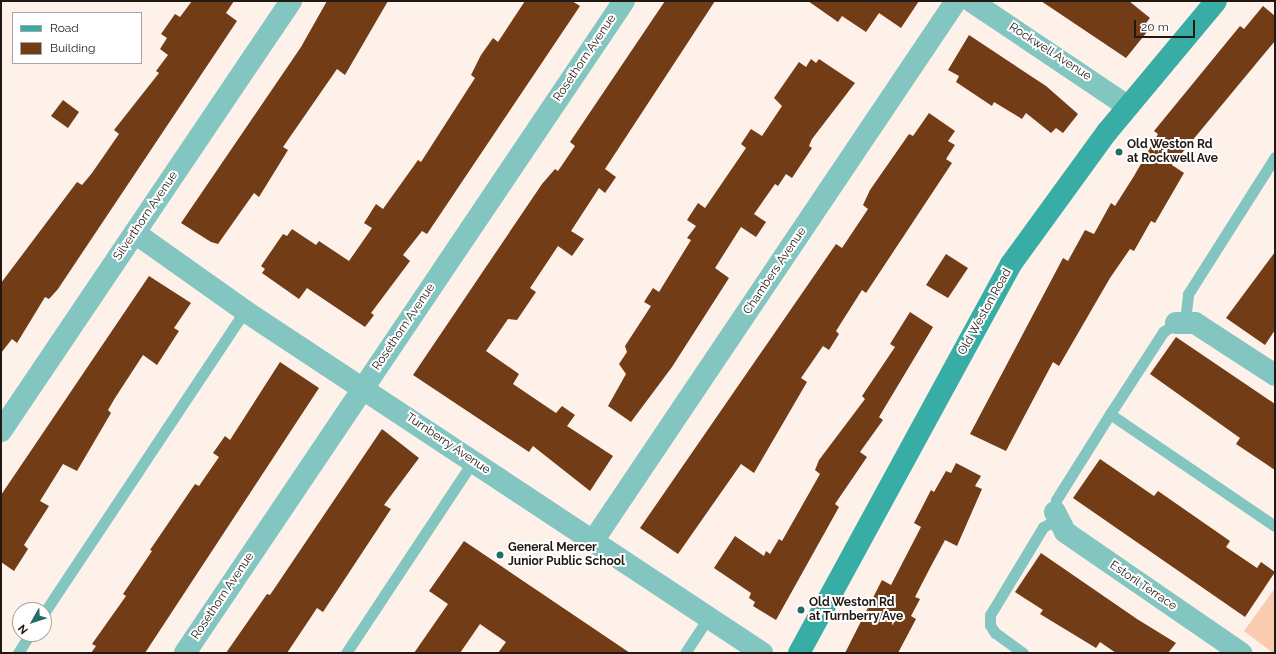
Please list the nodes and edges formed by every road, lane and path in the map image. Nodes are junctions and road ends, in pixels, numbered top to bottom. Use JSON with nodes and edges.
{"nodes":[{"id":1,"x":291,"y":1,"type":"edge"},
{"id":2,"x":624,"y":1,"type":"edge"},
{"id":3,"x":956,"y":1,"type":"edge"},
{"id":4,"x":971,"y":1,"type":"edge"},
{"id":5,"x":1216,"y":1,"type":"edge"},
{"id":6,"x":1127,"y":106,"type":"junction"},
{"id":7,"x":1275,"y":157,"type":"edge"},
{"id":8,"x":135,"y":233,"type":"junction"},
{"id":9,"x":245,"y":311,"type":"junction"},
{"id":10,"x":1180,"y":322,"type":"junction"},
{"id":11,"x":1275,"y":375,"type":"edge"},
{"id":12,"x":363,"y":387,"type":"junction"},
{"id":13,"x":1110,"y":414,"type":"junction"},
{"id":14,"x":1,"y":431,"type":"edge"},
{"id":15,"x":474,"y":461,"type":"junction"},
{"id":16,"x":1055,"y":516,"type":"junction"},
{"id":17,"x":1275,"y":526,"type":"edge"},
{"id":18,"x":592,"y":541,"type":"junction"},
{"id":19,"x":51,"y":602,"type":"edge"},
{"id":20,"x":708,"y":618,"type":"junction"},
{"id":21,"x":25,"y":642,"type":"edge"},
{"id":22,"x":18,"y":653,"type":"edge"},
{"id":23,"x":185,"y":653,"type":"edge"},
{"id":24,"x":346,"y":653,"type":"edge"},
{"id":25,"x":685,"y":653,"type":"edge"},
{"id":26,"x":762,"y":653,"type":"edge"},
{"id":27,"x":799,"y":653,"type":"edge"},
{"id":28,"x":1023,"y":653,"type":"edge"},
{"id":29,"x":1241,"y":653,"type":"edge"}],
"edges":[{"from":1,"to":8,"type":"street","name":"Silverthorn Avenue"},
{"from":2,"to":12,"type":"street","name":"Rosethorn Avenue"},
{"from":3,"to":18,"type":"street","name":"Chambers Avenue"},
{"from":4,"to":6,"type":"street","name":"Rockwell Avenue"},
{"from":5,"to":6,"type":"main road","name":"Old Weston Road"},
{"from":6,"to":27,"type":"main road","name":"Old Weston Road"},
{"from":7,"to":10,"type":"lane"},
{"from":8,"to":9,"type":"street","name":"Turnberry Avenue"},
{"from":8,"to":14,"type":"street","name":"Silverthorn Avenue"},
{"from":9,"to":12,"type":"street","name":"Turnberry Avenue"},
{"from":9,"to":19,"type":"lane"},
{"from":10,"to":11,"type":"street"},
{"from":10,"to":13,"type":"lane"},
{"from":12,"to":15,"type":"street","name":"Turnberry Avenue"},
{"from":12,"to":23,"type":"street","name":"Rosethorn Avenue"},
{"from":13,"to":16,"type":"lane"},
{"from":13,"to":17,"type":"lane"},
{"from":15,"to":18,"type":"street","name":"Turnberry Avenue"},
{"from":15,"to":24,"type":"lane"},
{"from":16,"to":28,"type":"lane"},
{"from":16,"to":29,"type":"street","name":"Estoril Terrace"},
{"from":18,"to":20,"type":"street","name":"Turnberry Avenue"},
{"from":20,"to":25,"type":"lane"},
{"from":20,"to":26,"type":"street","name":"Turnberry Avenue"},
{"from":21,"to":22,"type":"lane"}]}
